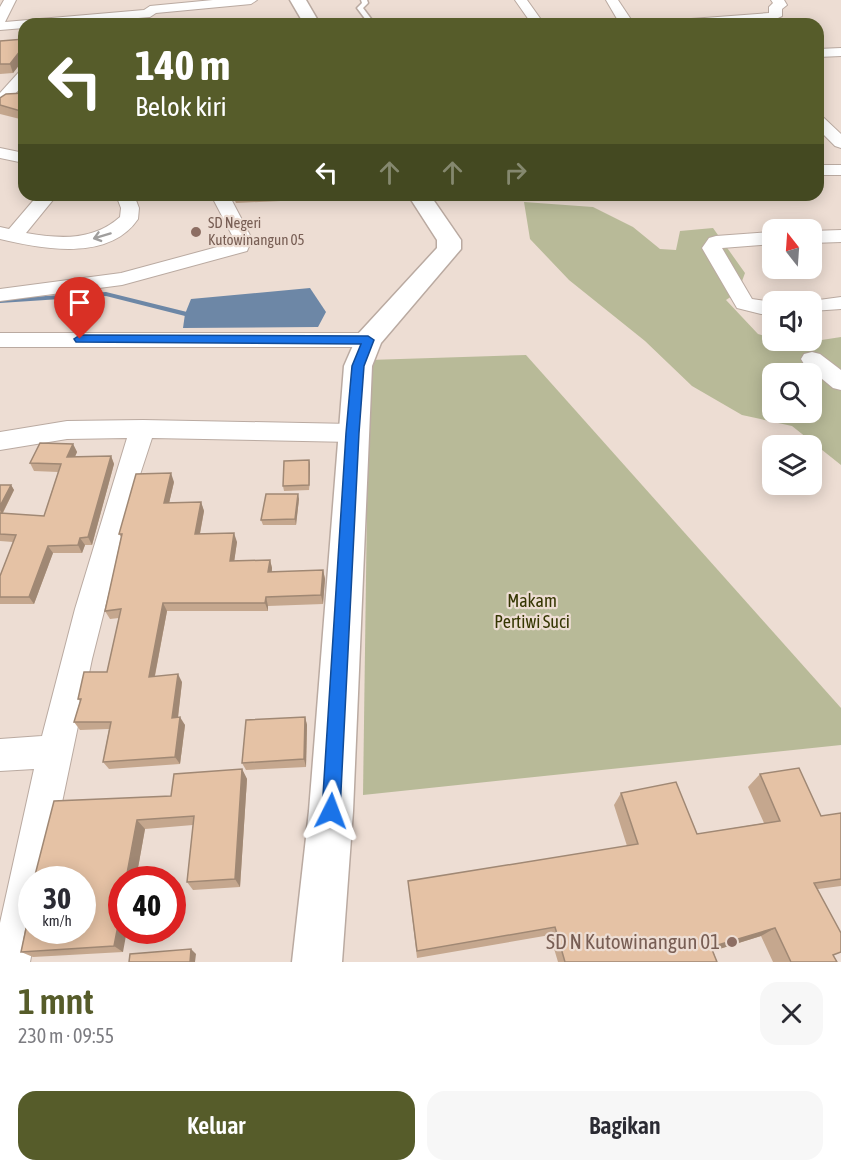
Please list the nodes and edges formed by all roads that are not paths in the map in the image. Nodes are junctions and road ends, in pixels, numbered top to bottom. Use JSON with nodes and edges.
{"nodes":[{"id":1,"x":10,"y":0,"type":"edge"},
{"id":2,"x":251,"y":0,"type":"edge"},
{"id":3,"x":298,"y":0,"type":"edge"},
{"id":4,"x":364,"y":0,"type":"edge"},
{"id":5,"x":521,"y":0,"type":"edge"},
{"id":6,"x":612,"y":0,"type":"edge"},
{"id":7,"x":777,"y":0,"type":"edge"},
{"id":8,"x":150,"y":12,"type":"edge"},
{"id":9,"x":86,"y":18,"type":"edge"},
{"id":10,"x":308,"y":18,"type":"edge"},
{"id":11,"x":368,"y":18,"type":"edge"},
{"id":12,"x":534,"y":18,"type":"edge"},
{"id":13,"x":623,"y":18,"type":"edge"},
{"id":14,"x":771,"y":18,"type":"edge"},
{"id":15,"x":0,"y":20,"type":"edge"},
{"id":16,"x":18,"y":24,"type":"edge"},
{"id":17,"x":0,"y":26,"type":"edge"},
{"id":18,"x":841,"y":52,"type":"edge"},
{"id":19,"x":824,"y":53,"type":"edge"},
{"id":20,"x":18,"y":82,"type":"edge"},
{"id":21,"x":1,"y":101,"type":"edge"},
{"id":22,"x":18,"y":102,"type":"edge"},
{"id":23,"x":824,"y":127,"type":"edge"},
{"id":24,"x":841,"y":143,"type":"edge"},
{"id":25,"x":0,"y":153,"type":"edge"},
{"id":26,"x":18,"y":157,"type":"edge"},
{"id":27,"x":824,"y":170,"type":"edge"},
{"id":28,"x":841,"y":170,"type":"edge"},
{"id":29,"x":42,"y":201,"type":"edge"},
{"id":30,"x":127,"y":201,"type":"edge"},
{"id":31,"x":223,"y":201,"type":"edge"},
{"id":32,"x":423,"y":201,"type":"edge"},
{"id":33,"x":7,"y":234,"type":"edge"},
{"id":34,"x":841,"y":236,"type":"edge"},
{"id":35,"x":822,"y":237,"type":"edge"},
{"id":36,"x":762,"y":238,"type":"edge"},
{"id":37,"x":1,"y":299,"type":"edge"},
{"id":38,"x":841,"y":303,"type":"edge"},
{"id":39,"x":822,"y":304,"type":"edge"},
{"id":40,"x":36,"y":306,"type":"dead end"},
{"id":41,"x":762,"y":309,"type":"edge"},
{"id":42,"x":0,"y":340,"type":"edge"},
{"id":43,"x":368,"y":340,"type":"junction"},
{"id":44,"x":841,"y":357,"type":"edge"},
{"id":45,"x":841,"y":382,"type":"edge"},
{"id":46,"x":143,"y":429,"type":"junction"},
{"id":47,"x":352,"y":433,"type":"junction"},
{"id":48,"x":0,"y":441,"type":"edge"},
{"id":49,"x":53,"y":752,"type":"junction"},
{"id":50,"x":0,"y":755,"type":"edge"},
{"id":51,"x":10,"y":962,"type":"edge"},
{"id":52,"x":317,"y":962,"type":"edge"}],
"edges":[{"from":1,"to":15,"type":"street"},
{"from":2,"to":8,"type":"street"},
{"from":3,"to":10,"type":"street"},
{"from":4,"to":11,"type":"lane"},
{"from":5,"to":12,"type":"street"},
{"from":6,"to":13,"type":"street"},
{"from":7,"to":14,"type":"street"},
{"from":8,"to":9,"type":"street"},
{"from":16,"to":17,"type":"street"},
{"from":18,"to":19,"type":"street"},
{"from":20,"to":21,"type":"street"},
{"from":21,"to":22,"type":"street"},
{"from":23,"to":24,"type":"street"},
{"from":25,"to":26,"type":"street"},
{"from":27,"to":28,"type":"street"},
{"from":29,"to":33,"type":"street"},
{"from":30,"to":33,"type":"street","one_way":true},
{"from":31,"to":37,"type":"street"},
{"from":32,"to":43,"type":"street"},
{"from":34,"to":35,"type":"street"},
{"from":36,"to":41,"type":"street"},
{"from":37,"to":40,"type":"street"},
{"from":38,"to":39,"type":"street"},
{"from":42,"to":43,"type":"street"},
{"from":43,"to":47,"type":"street"},
{"from":44,"to":45,"type":"street"},
{"from":46,"to":47,"type":"street"},
{"from":46,"to":48,"type":"street"},
{"from":46,"to":49,"type":"street"},
{"from":47,"to":52,"type":"street"},
{"from":49,"to":50,"type":"street"},
{"from":49,"to":51,"type":"street"}]}
